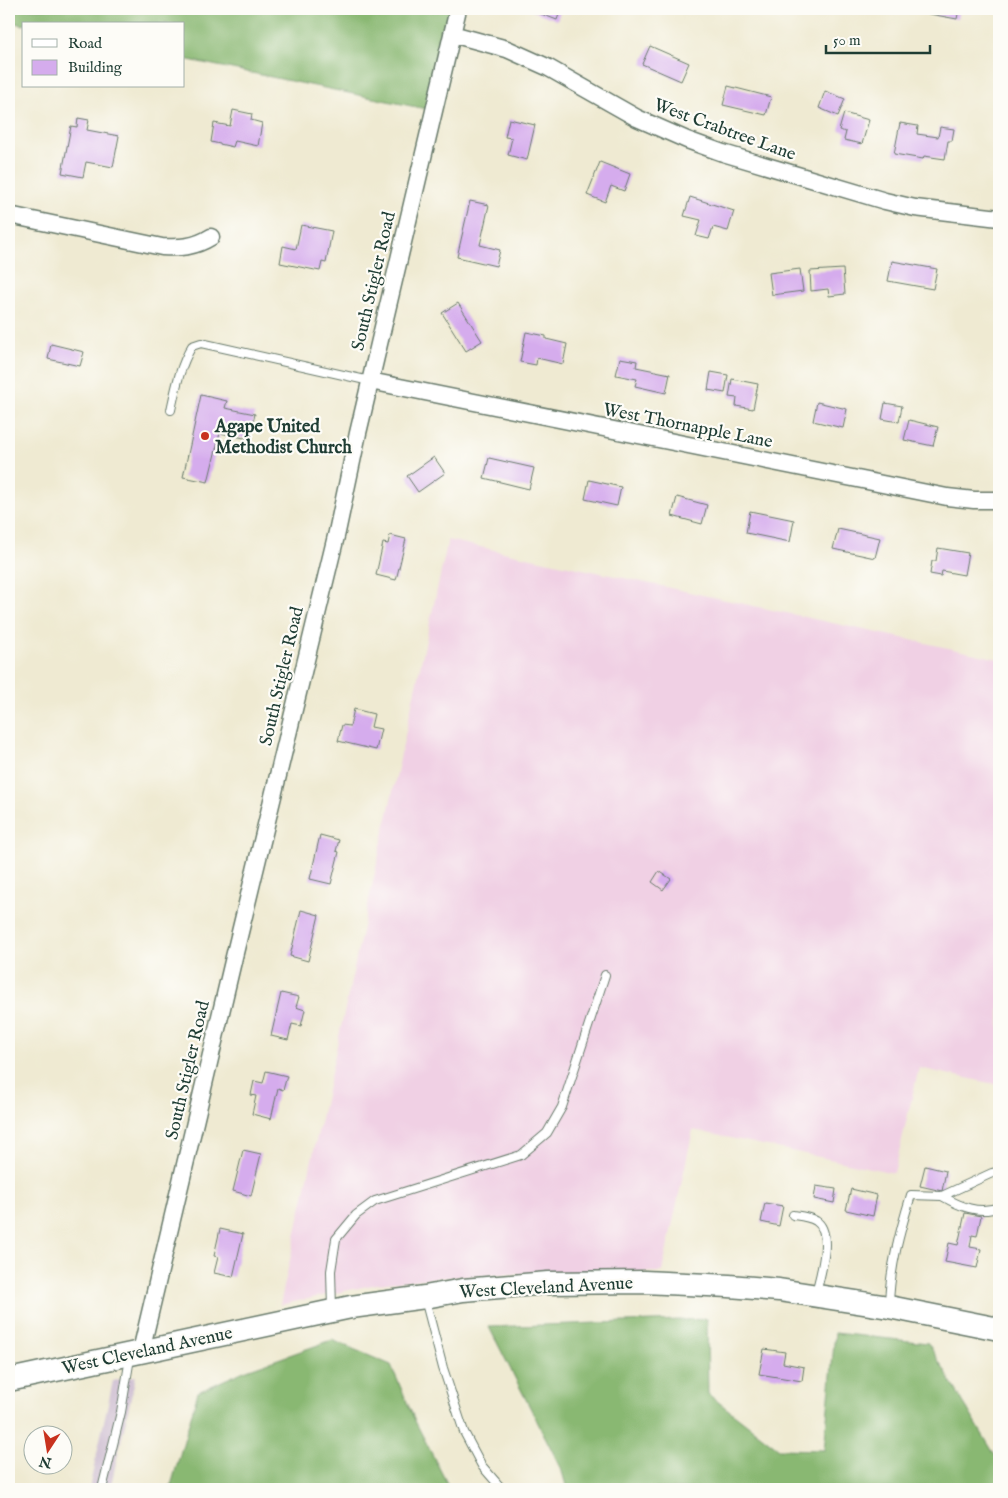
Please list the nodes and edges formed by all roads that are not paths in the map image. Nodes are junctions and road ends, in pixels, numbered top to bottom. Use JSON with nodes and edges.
{"nodes":[{"id":1,"x":458,"y":9,"type":"edge"},
{"id":2,"x":452,"y":34,"type":"junction"},
{"id":3,"x":9,"y":215,"type":"edge"},
{"id":4,"x":999,"y":218,"type":"edge"},
{"id":5,"x":212,"y":237,"type":"dead end"},
{"id":6,"x":370,"y":380,"type":"junction"},
{"id":7,"x":171,"y":410,"type":"dead end"},
{"id":8,"x":999,"y":500,"type":"edge"},
{"id":9,"x":605,"y":975,"type":"dead end"},
{"id":10,"x":999,"y":1171,"type":"edge"},
{"id":11,"x":942,"y":1196,"type":"junction"},
{"id":12,"x":999,"y":1207,"type":"edge"},
{"id":13,"x":793,"y":1215,"type":"dead end"},
{"id":14,"x":815,"y":1295,"type":"junction"},
{"id":15,"x":425,"y":1297,"type":"junction"},
{"id":16,"x":889,"y":1307,"type":"junction"},
{"id":17,"x":332,"y":1311,"type":"junction"},
{"id":18,"x":999,"y":1329,"type":"edge"},
{"id":19,"x":136,"y":1352,"type":"junction"},
{"id":20,"x":9,"y":1380,"type":"edge"},
{"id":21,"x":500,"y":1487,"type":"edge"},
{"id":22,"x":102,"y":1489,"type":"edge"},
{"id":23,"x":490,"y":1489,"type":"edge"}],
"edges":[{"from":1,"to":2,"type":"street","name":"South Stigler Road"},
{"from":2,"to":4,"type":"street","name":"West Crabtree Lane"},
{"from":2,"to":6,"type":"street","name":"South Stigler Road"},
{"from":3,"to":5,"type":"street"},
{"from":6,"to":7,"type":"lane"},
{"from":6,"to":8,"type":"street","name":"West Thornapple Lane"},
{"from":6,"to":19,"type":"street","name":"South Stigler Road"},
{"from":9,"to":17,"type":"lane"},
{"from":10,"to":11,"type":"lane"},
{"from":11,"to":12,"type":"lane"},
{"from":11,"to":16,"type":"lane"},
{"from":13,"to":14,"type":"lane"},
{"from":14,"to":15,"type":"main road","name":"West Cleveland Avenue"},
{"from":14,"to":16,"type":"main road","name":"West Cleveland Avenue"},
{"from":15,"to":17,"type":"main road","name":"West Cleveland Avenue"},
{"from":15,"to":21,"type":"lane"},
{"from":16,"to":18,"type":"main road","name":"West Cleveland Avenue"},
{"from":17,"to":19,"type":"main road","name":"West Cleveland Avenue"},
{"from":19,"to":20,"type":"main road","name":"West Cleveland Avenue"},
{"from":19,"to":22,"type":"lane"},
{"from":21,"to":23,"type":"lane"}]}
